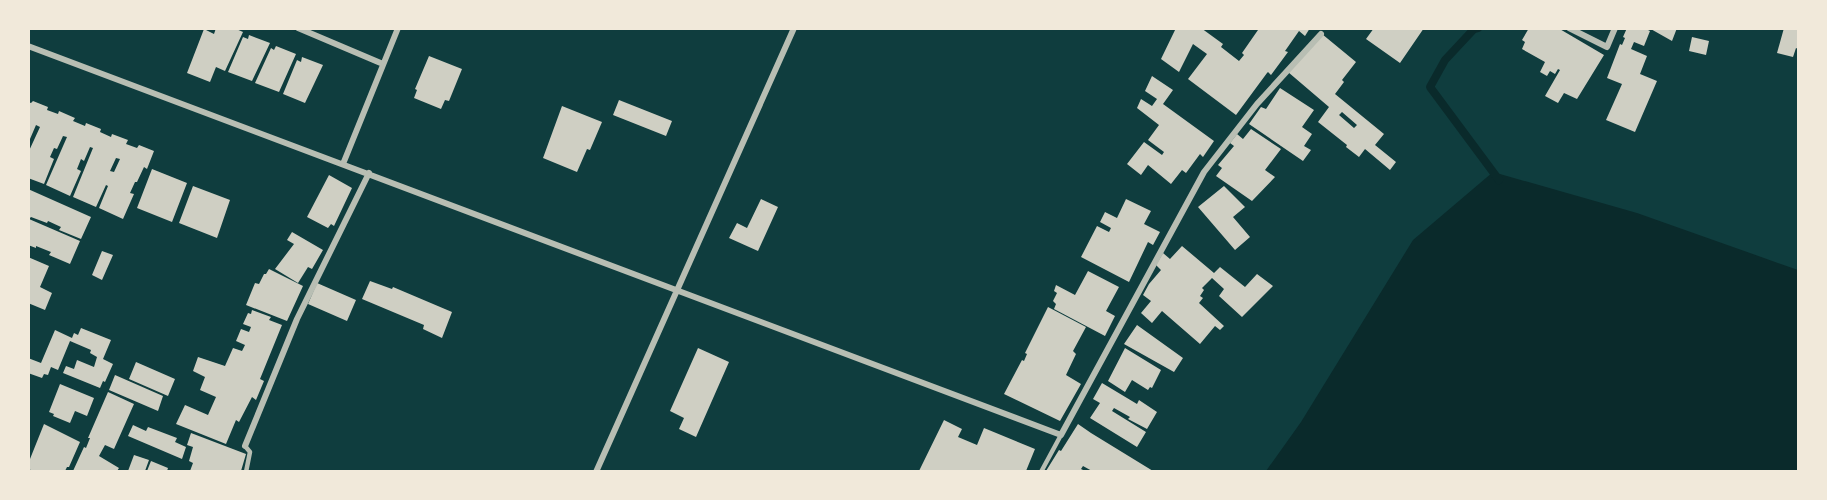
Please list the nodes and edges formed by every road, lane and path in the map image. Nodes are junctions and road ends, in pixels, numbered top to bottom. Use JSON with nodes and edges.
{"nodes":[{"id":1,"x":298,"y":28,"type":"edge"},
{"id":2,"x":398,"y":28,"type":"edge"},
{"id":3,"x":794,"y":28,"type":"edge"},
{"id":4,"x":1569,"y":28,"type":"edge"},
{"id":5,"x":1615,"y":28,"type":"edge"},
{"id":6,"x":1322,"y":34,"type":"dead end"},
{"id":7,"x":28,"y":46,"type":"edge"},
{"id":8,"x":383,"y":64,"type":"junction"},
{"id":9,"x":343,"y":164,"type":"junction"},
{"id":10,"x":369,"y":173,"type":"junction"},
{"id":11,"x":676,"y":290,"type":"junction"},
{"id":12,"x":1060,"y":435,"type":"junction"},
{"id":13,"x":245,"y":446,"type":"joint"},
{"id":14,"x":246,"y":471,"type":"edge"},
{"id":15,"x":596,"y":471,"type":"edge"},
{"id":16,"x":1041,"y":471,"type":"edge"}],
"edges":[{"from":1,"to":8,"type":"street"},
{"from":2,"to":8,"type":"street"},
{"from":3,"to":11,"type":"street"},
{"from":4,"to":5,"type":"street"},
{"from":6,"to":12,"type":"street"},
{"from":7,"to":9,"type":"street"},
{"from":8,"to":9,"type":"street"},
{"from":9,"to":10,"type":"street"},
{"from":10,"to":11,"type":"street"},
{"from":10,"to":13,"type":"street"},
{"from":11,"to":12,"type":"street"},
{"from":11,"to":15,"type":"street"},
{"from":12,"to":16,"type":"lane"},
{"from":13,"to":14,"type":"lane"}]}
